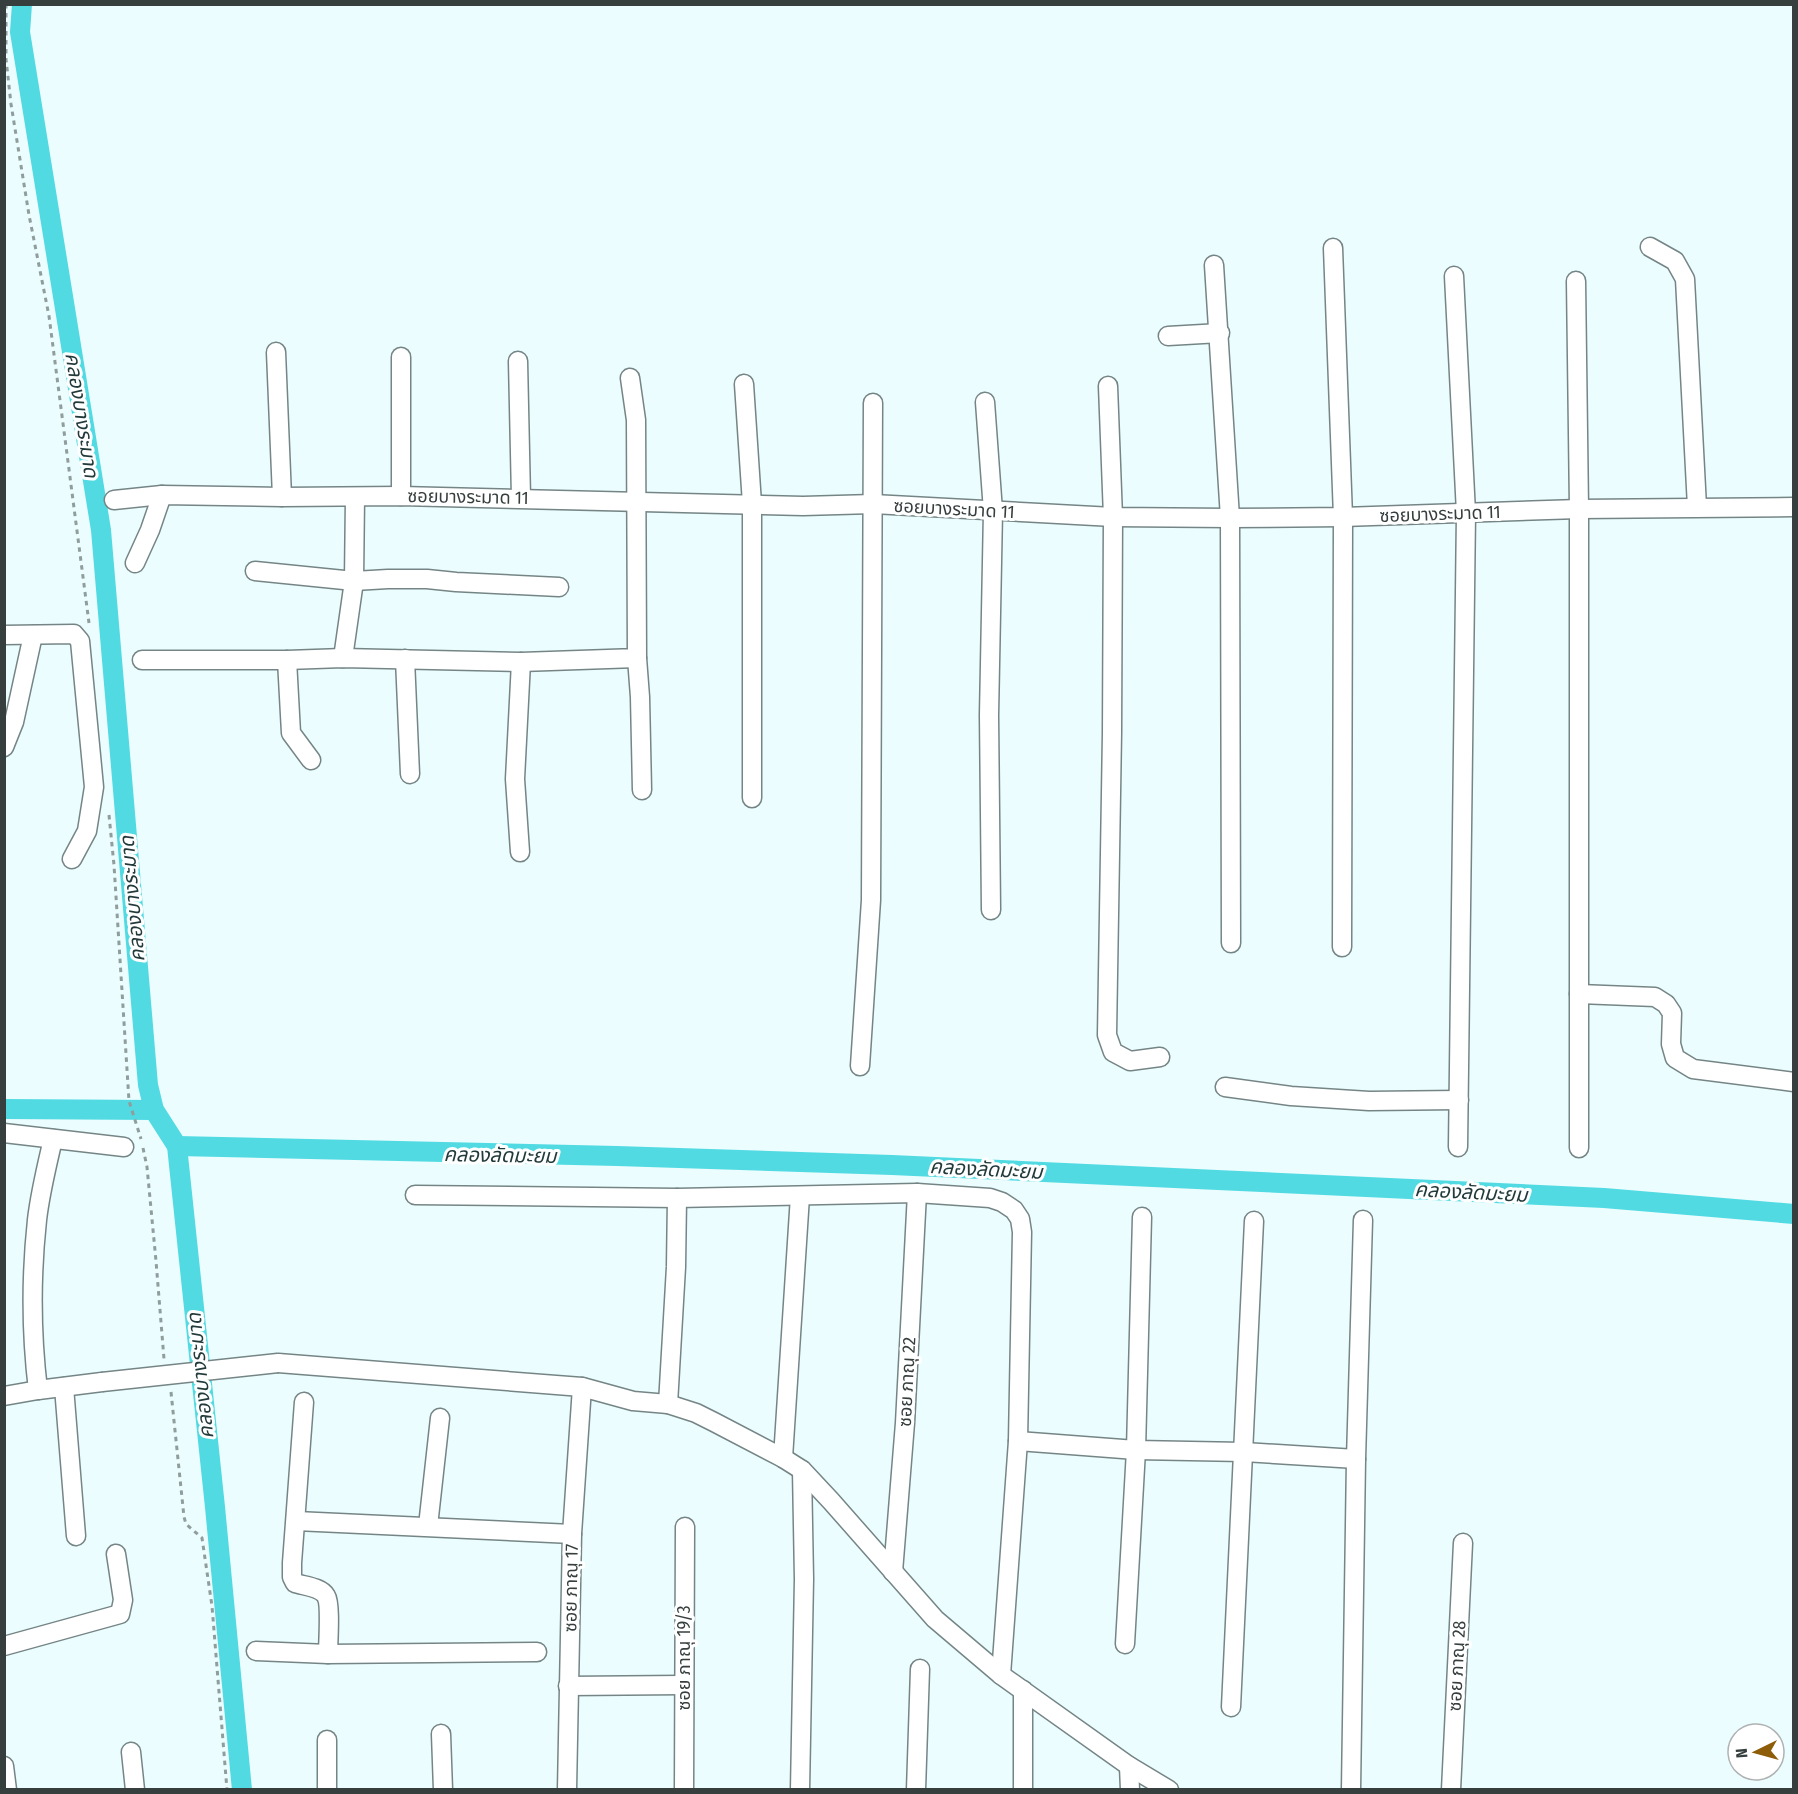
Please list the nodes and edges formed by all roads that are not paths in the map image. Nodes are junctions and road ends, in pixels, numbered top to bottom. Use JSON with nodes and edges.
{"nodes":[{"id":1,"x":1650,"y":247,"type":"dead end"},
{"id":2,"x":1334,"y":249,"type":"dead end"},
{"id":3,"x":1214,"y":265,"type":"dead end"},
{"id":4,"x":1454,"y":276,"type":"dead end"},
{"id":5,"x":1576,"y":281,"type":"dead end"},
{"id":6,"x":1220,"y":333,"type":"junction"},
{"id":7,"x":1168,"y":336,"type":"dead end"},
{"id":8,"x":276,"y":352,"type":"dead end"},
{"id":9,"x":401,"y":357,"type":"dead end"},
{"id":10,"x":518,"y":361,"type":"dead end"},
{"id":11,"x":630,"y":378,"type":"dead end"},
{"id":12,"x":744,"y":384,"type":"dead end"},
{"id":13,"x":1108,"y":386,"type":"dead end"},
{"id":14,"x":985,"y":402,"type":"dead end"},
{"id":15,"x":873,"y":403,"type":"dead end"},
{"id":16,"x":162,"y":495,"type":"junction"},
{"id":17,"x":401,"y":496,"type":"junction"},
{"id":18,"x":282,"y":497,"type":"junction"},
{"id":19,"x":355,"y":497,"type":"junction"},
{"id":20,"x":521,"y":498,"type":"junction"},
{"id":21,"x":114,"y":500,"type":"dead end"},
{"id":22,"x":637,"y":503,"type":"junction"},
{"id":23,"x":752,"y":504,"type":"junction"},
{"id":24,"x":873,"y":504,"type":"junction"},
{"id":25,"x":1697,"y":507,"type":"junction"},
{"id":26,"x":1794,"y":507,"type":"edge"},
{"id":27,"x":1580,"y":509,"type":"junction"},
{"id":28,"x":993,"y":511,"type":"junction"},
{"id":29,"x":1466,"y":513,"type":"junction"},
{"id":30,"x":1113,"y":517,"type":"junction"},
{"id":31,"x":1343,"y":517,"type":"junction"},
{"id":32,"x":1230,"y":518,"type":"junction"},
{"id":33,"x":135,"y":563,"type":"dead end"},
{"id":34,"x":255,"y":570,"type":"dead end"},
{"id":35,"x":354,"y":581,"type":"junction"},
{"id":36,"x":559,"y":587,"type":"dead end"},
{"id":37,"x":4,"y":635,"type":"edge"},
{"id":38,"x":33,"y":635,"type":"junction"},
{"id":39,"x":343,"y":658,"type":"junction"},
{"id":40,"x":637,"y":658,"type":"junction"},
{"id":41,"x":142,"y":660,"type":"dead end"},
{"id":42,"x":287,"y":660,"type":"junction"},
{"id":43,"x":405,"y":660,"type":"junction"},
{"id":44,"x":521,"y":662,"type":"junction"},
{"id":45,"x":4,"y":747,"type":"edge"},
{"id":46,"x":311,"y":760,"type":"dead end"},
{"id":47,"x":410,"y":774,"type":"dead end"},
{"id":48,"x":642,"y":790,"type":"dead end"},
{"id":49,"x":752,"y":798,"type":"dead end"},
{"id":50,"x":520,"y":852,"type":"dead end"},
{"id":51,"x":72,"y":859,"type":"dead end"},
{"id":52,"x":991,"y":910,"type":"dead end"},
{"id":53,"x":1231,"y":944,"type":"dead end"},
{"id":54,"x":1342,"y":946,"type":"dead end"},
{"id":55,"x":1579,"y":994,"type":"junction"},
{"id":56,"x":1160,"y":1058,"type":"dead end"},
{"id":57,"x":860,"y":1066,"type":"dead end"},
{"id":58,"x":1794,"y":1082,"type":"edge"},
{"id":59,"x":1225,"y":1087,"type":"dead end"},
{"id":60,"x":1459,"y":1100,"type":"junction"},
{"id":61,"x":4,"y":1133,"type":"edge"},
{"id":62,"x":53,"y":1138,"type":"junction"},
{"id":63,"x":124,"y":1147,"type":"dead end"},
{"id":64,"x":1458,"y":1147,"type":"dead end"},
{"id":65,"x":1579,"y":1148,"type":"dead end"},
{"id":66,"x":917,"y":1193,"type":"junction"},
{"id":67,"x":415,"y":1195,"type":"dead end"},
{"id":68,"x":800,"y":1196,"type":"junction"},
{"id":69,"x":677,"y":1198,"type":"junction"},
{"id":70,"x":1142,"y":1216,"type":"dead end"},
{"id":71,"x":1363,"y":1220,"type":"dead end"},
{"id":72,"x":1254,"y":1221,"type":"dead end"},
{"id":73,"x":64,"y":1387,"type":"junction"},
{"id":74,"x":582,"y":1387,"type":"junction"},
{"id":75,"x":38,"y":1389,"type":"junction"},
{"id":76,"x":4,"y":1396,"type":"edge"},
{"id":77,"x":304,"y":1402,"type":"dead end"},
{"id":78,"x":668,"y":1404,"type":"junction"},
{"id":79,"x":440,"y":1418,"type":"dead end"},
{"id":80,"x":1018,"y":1441,"type":"junction"},
{"id":81,"x":1136,"y":1450,"type":"junction"},
{"id":82,"x":1244,"y":1452,"type":"junction"},
{"id":83,"x":783,"y":1458,"type":"junction"},
{"id":84,"x":1356,"y":1459,"type":"junction"},
{"id":85,"x":802,"y":1470,"type":"junction"},
{"id":86,"x":296,"y":1521,"type":"junction"},
{"id":87,"x":428,"y":1526,"type":"junction"},
{"id":88,"x":685,"y":1527,"type":"dead end"},
{"id":89,"x":572,"y":1534,"type":"junction"},
{"id":90,"x":76,"y":1536,"type":"dead end"},
{"id":91,"x":1463,"y":1543,"type":"dead end"},
{"id":92,"x":116,"y":1554,"type":"dead end"},
{"id":93,"x":893,"y":1572,"type":"junction"},
{"id":94,"x":1125,"y":1644,"type":"dead end"},
{"id":95,"x":4,"y":1646,"type":"edge"},
{"id":96,"x":256,"y":1651,"type":"dead end"},
{"id":97,"x":537,"y":1652,"type":"dead end"},
{"id":98,"x":328,"y":1654,"type":"junction"},
{"id":99,"x":920,"y":1669,"type":"dead end"},
{"id":100,"x":1001,"y":1674,"type":"junction"},
{"id":101,"x":683,"y":1685,"type":"junction"},
{"id":102,"x":568,"y":1686,"type":"junction"},
{"id":103,"x":1023,"y":1689,"type":"junction"},
{"id":104,"x":1231,"y":1707,"type":"dead end"},
{"id":105,"x":441,"y":1734,"type":"dead end"},
{"id":106,"x":327,"y":1740,"type":"dead end"},
{"id":107,"x":131,"y":1752,"type":"dead end"},
{"id":108,"x":4,"y":1766,"type":"edge"},
{"id":109,"x":1129,"y":1766,"type":"junction"},
{"id":110,"x":7,"y":1790,"type":"edge"},
{"id":111,"x":135,"y":1790,"type":"edge"},
{"id":112,"x":327,"y":1790,"type":"edge"},
{"id":113,"x":443,"y":1790,"type":"edge"},
{"id":114,"x":567,"y":1790,"type":"edge"},
{"id":115,"x":684,"y":1790,"type":"edge"},
{"id":116,"x":800,"y":1790,"type":"edge"},
{"id":117,"x":916,"y":1790,"type":"edge"},
{"id":118,"x":1023,"y":1790,"type":"edge"},
{"id":119,"x":1130,"y":1790,"type":"edge"},
{"id":120,"x":1169,"y":1790,"type":"edge"},
{"id":121,"x":1351,"y":1790,"type":"edge"},
{"id":122,"x":1451,"y":1790,"type":"edge"}],
"edges":[{"from":1,"to":25,"type":"street"},
{"from":2,"to":31,"type":"street"},
{"from":3,"to":6,"type":"street"},
{"from":4,"to":29,"type":"street"},
{"from":5,"to":27,"type":"street"},
{"from":6,"to":7,"type":"street"},
{"from":6,"to":32,"type":"street"},
{"from":8,"to":18,"type":"street"},
{"from":9,"to":17,"type":"street"},
{"from":10,"to":20,"type":"street"},
{"from":11,"to":22,"type":"street"},
{"from":12,"to":23,"type":"street"},
{"from":13,"to":30,"type":"street"},
{"from":14,"to":28,"type":"street"},
{"from":15,"to":24,"type":"street"},
{"from":16,"to":18,"type":"street","name":"ซอยบางระมาด 11"},
{"from":16,"to":21,"type":"street","name":"ซอยบางระมาด 11"},
{"from":16,"to":33,"type":"street"},
{"from":17,"to":19,"type":"street","name":"ซอยบางระมาด 11"},
{"from":17,"to":20,"type":"street","name":"ซอยบางระมาด 11"},
{"from":18,"to":19,"type":"street","name":"ซอยบางระมาด 11"},
{"from":19,"to":35,"type":"street"},
{"from":20,"to":22,"type":"street","name":"ซอยบางระมาด 11"},
{"from":22,"to":23,"type":"street","name":"ซอยบางระมาด 11"},
{"from":22,"to":40,"type":"street"},
{"from":23,"to":24,"type":"street","name":"ซอยบางระมาด 11"},
{"from":23,"to":49,"type":"street"},
{"from":24,"to":28,"type":"street","name":"ซอยบางระมาด 11"},
{"from":24,"to":57,"type":"street"},
{"from":25,"to":26,"type":"street","name":"ซอยบางระมาด 11"},
{"from":25,"to":27,"type":"street","name":"ซอยบางระมาด 11"},
{"from":27,"to":29,"type":"street","name":"ซอยบางระมาด 11"},
{"from":27,"to":55,"type":"street"},
{"from":28,"to":30,"type":"street","name":"ซอยบางระมาด 11"},
{"from":28,"to":52,"type":"street"},
{"from":29,"to":31,"type":"street","name":"ซอยบางระมาด 11"},
{"from":29,"to":60,"type":"street"},
{"from":30,"to":32,"type":"street","name":"ซอยบางระมาด 11"},
{"from":30,"to":56,"type":"street"},
{"from":31,"to":32,"type":"street","name":"ซอยบางระมาด 11"},
{"from":31,"to":54,"type":"street"},
{"from":32,"to":53,"type":"street"},
{"from":34,"to":35,"type":"street"},
{"from":35,"to":36,"type":"street"},
{"from":35,"to":39,"type":"street"},
{"from":37,"to":38,"type":"street"},
{"from":38,"to":45,"type":"street"},
{"from":38,"to":51,"type":"street"},
{"from":39,"to":42,"type":"street"},
{"from":39,"to":43,"type":"street"},
{"from":40,"to":44,"type":"street"},
{"from":40,"to":48,"type":"street"},
{"from":41,"to":42,"type":"street"},
{"from":42,"to":46,"type":"street"},
{"from":43,"to":44,"type":"street"},
{"from":43,"to":47,"type":"street"},
{"from":44,"to":50,"type":"street"},
{"from":55,"to":58,"type":"street"},
{"from":55,"to":65,"type":"street"},
{"from":59,"to":60,"type":"street"},
{"from":60,"to":64,"type":"street"},
{"from":61,"to":62,"type":"street"},
{"from":62,"to":63,"type":"street"},
{"from":62,"to":75,"type":"street"},
{"from":66,"to":68,"type":"street"},
{"from":66,"to":80,"type":"street"},
{"from":66,"to":93,"type":"street","name":"ซอย ภาณุ 22"},
{"from":67,"to":69,"type":"street"},
{"from":68,"to":69,"type":"street"},
{"from":68,"to":83,"type":"street"},
{"from":69,"to":78,"type":"street"},
{"from":70,"to":81,"type":"street"},
{"from":71,"to":84,"type":"street"},
{"from":72,"to":82,"type":"street"},
{"from":73,"to":74,"type":"street","bridge":true},
{"from":73,"to":75,"type":"street"},
{"from":73,"to":90,"type":"street"},
{"from":74,"to":78,"type":"street"},
{"from":74,"to":89,"type":"street","name":"ซอย ภาณุ 17"},
{"from":75,"to":76,"type":"street"},
{"from":77,"to":86,"type":"street"},
{"from":78,"to":83,"type":"street"},
{"from":79,"to":87,"type":"street"},
{"from":80,"to":81,"type":"street"},
{"from":80,"to":100,"type":"street"},
{"from":81,"to":82,"type":"street"},
{"from":81,"to":94,"type":"street"},
{"from":82,"to":84,"type":"street"},
{"from":82,"to":104,"type":"street"},
{"from":83,"to":85,"type":"street"},
{"from":84,"to":121,"type":"street"},
{"from":85,"to":93,"type":"street"},
{"from":85,"to":116,"type":"street"},
{"from":86,"to":87,"type":"street"},
{"from":86,"to":98,"type":"street"},
{"from":87,"to":89,"type":"street"},
{"from":88,"to":101,"type":"street","name":"ซอย ภาณุ 19/3"},
{"from":89,"to":102,"type":"street","name":"ซอย ภาณุ 17"},
{"from":91,"to":122,"type":"street","name":"ซอย ภาณุ 28"},
{"from":92,"to":95,"type":"street"},
{"from":93,"to":100,"type":"street"},
{"from":96,"to":98,"type":"street"},
{"from":97,"to":98,"type":"street"},
{"from":99,"to":117,"type":"street"},
{"from":100,"to":103,"type":"street"},
{"from":101,"to":102,"type":"street"},
{"from":101,"to":115,"type":"street","name":"ซอย ภาณุ 19/3"},
{"from":102,"to":114,"type":"street","name":"ซอย ภาณุ 17"},
{"from":103,"to":109,"type":"street"},
{"from":103,"to":118,"type":"street"},
{"from":105,"to":113,"type":"street"},
{"from":106,"to":112,"type":"street"},
{"from":107,"to":111,"type":"street"},
{"from":108,"to":110,"type":"street"},
{"from":109,"to":119,"type":"street"},
{"from":109,"to":120,"type":"street"}]}
